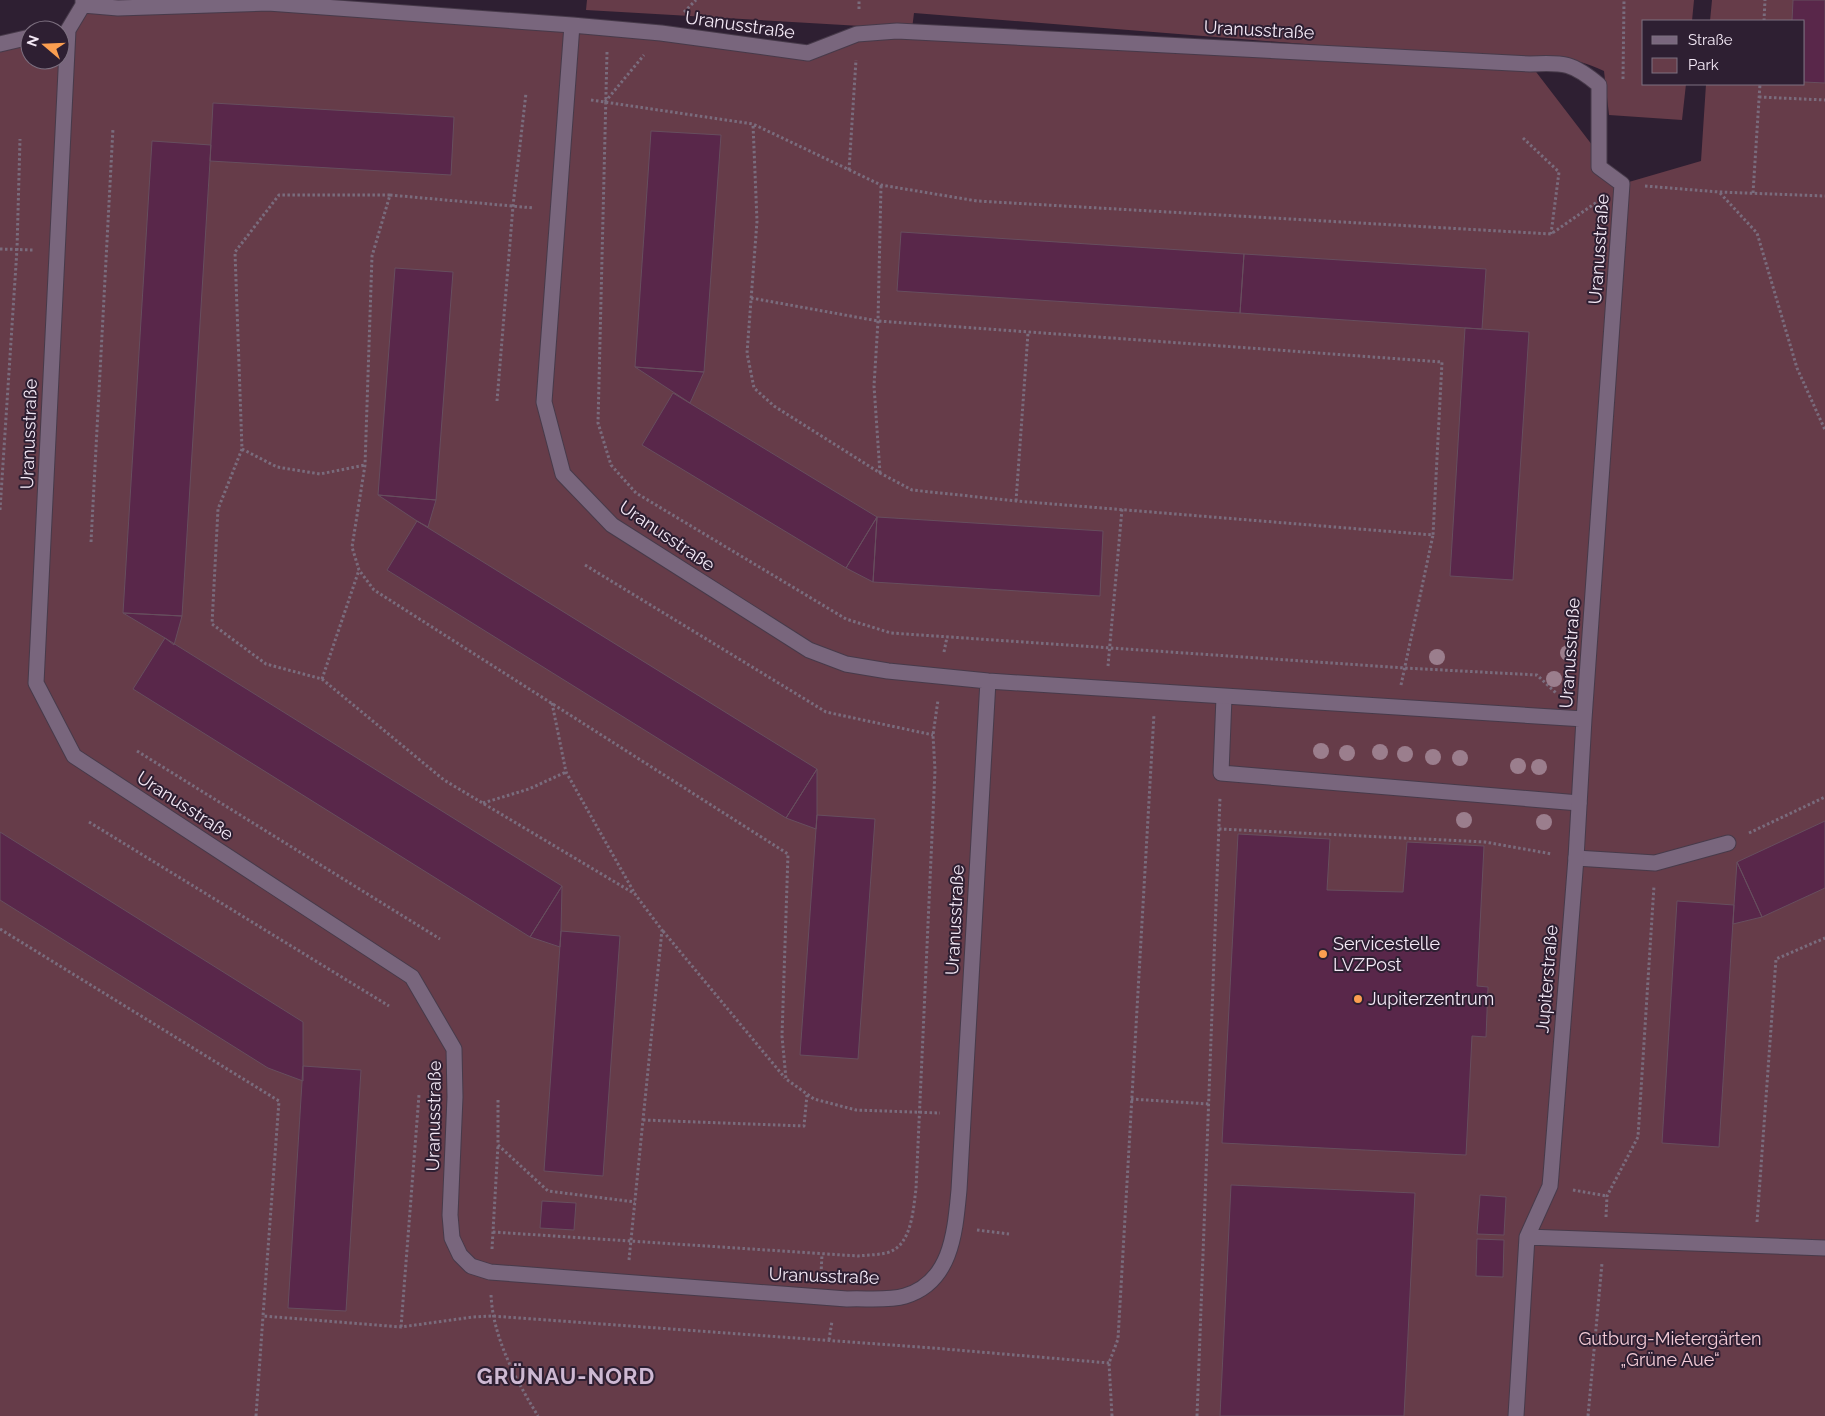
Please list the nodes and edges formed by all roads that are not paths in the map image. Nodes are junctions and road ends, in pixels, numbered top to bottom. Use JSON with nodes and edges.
{"nodes":[{"id":1,"x":83,"y":2,"type":"edge"},
{"id":2,"x":70,"y":21,"type":"edge"},
{"id":3,"x":572,"y":25,"type":"junction"},
{"id":4,"x":20,"y":40,"type":"edge"},
{"id":5,"x":0,"y":44,"type":"edge"},
{"id":6,"x":63,"y":70,"type":"edge"},
{"id":7,"x":988,"y":681,"type":"junction"},
{"id":8,"x":1224,"y":697,"type":"junction"},
{"id":9,"x":1584,"y":719,"type":"junction"},
{"id":10,"x":1579,"y":802,"type":"junction"},
{"id":11,"x":1728,"y":843,"type":"road end"},
{"id":12,"x":1576,"y":858,"type":"junction"},
{"id":13,"x":1527,"y":1237,"type":"junction"},
{"id":14,"x":1825,"y":1248,"type":"edge"},
{"id":15,"x":1516,"y":1416,"type":"edge"}],
"edges":[{"from":1,"to":2,"type":"street","name":"Uranusstraße"},
{"from":1,"to":3,"type":"street","name":"Uranusstraße"},
{"from":3,"to":7,"type":"street","name":"Uranusstraße"},
{"from":3,"to":9,"type":"street","name":"Uranusstraße"},
{"from":4,"to":5,"type":"street"},
{"from":6,"to":7,"type":"street","name":"Uranusstraße"},
{"from":7,"to":8,"type":"street","name":"Uranusstraße"},
{"from":8,"to":9,"type":"street","name":"Uranusstraße"},
{"from":8,"to":10,"type":"street"},
{"from":9,"to":10,"type":"street","name":"Jupiterstraße"},
{"from":10,"to":12,"type":"street","name":"Jupiterstraße"},
{"from":11,"to":12,"type":"street"},
{"from":12,"to":13,"type":"street","name":"Jupiterstraße"},
{"from":13,"to":14,"type":"street"},
{"from":13,"to":15,"type":"street","name":"Jupiterstraße"}]}
